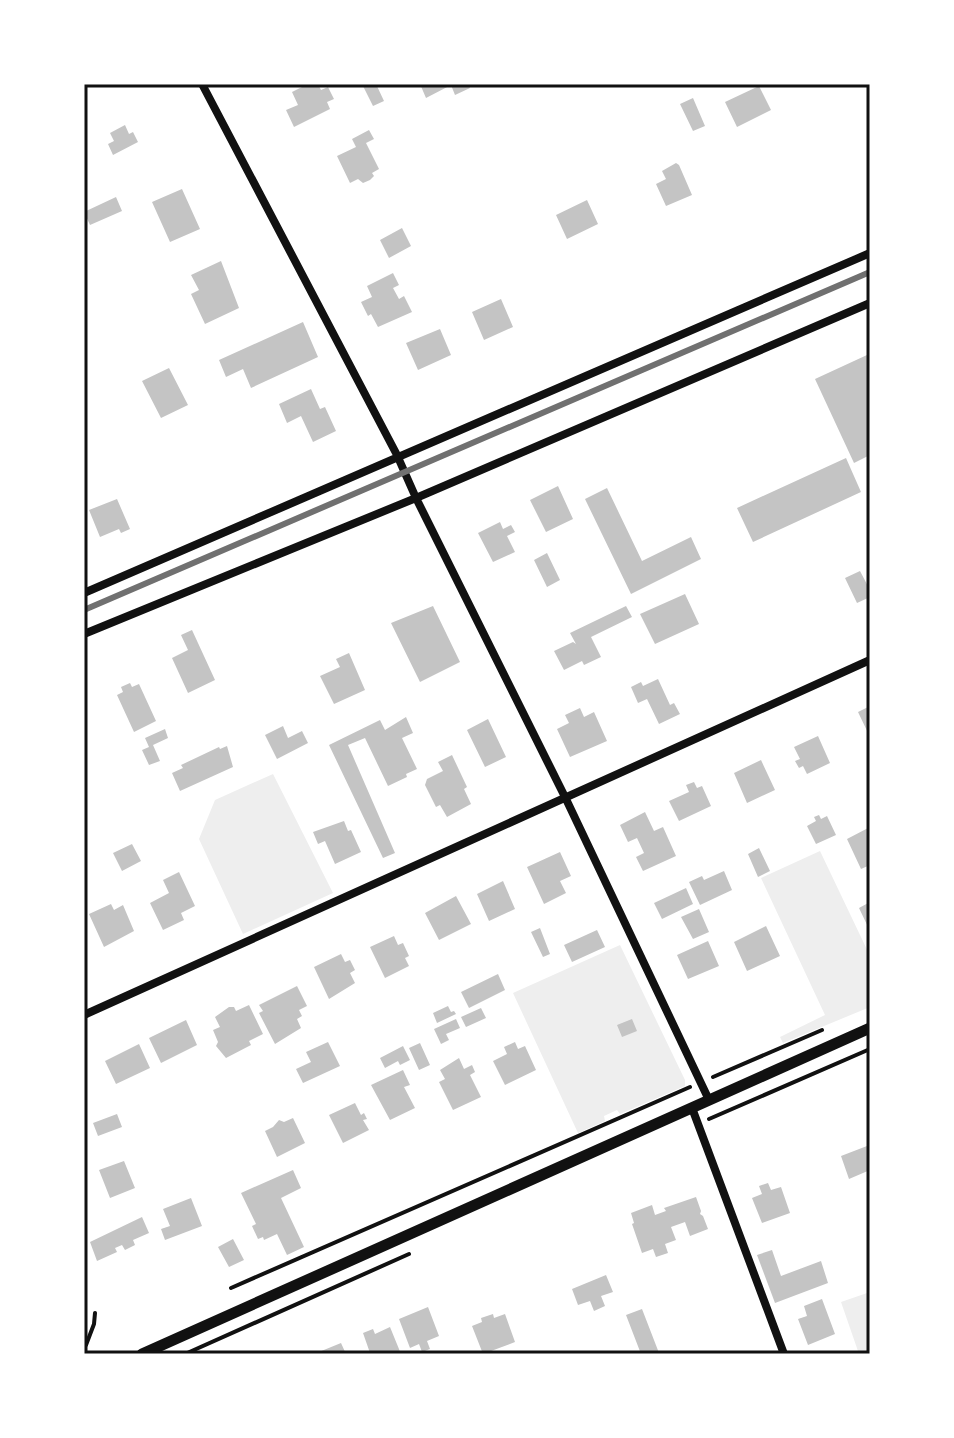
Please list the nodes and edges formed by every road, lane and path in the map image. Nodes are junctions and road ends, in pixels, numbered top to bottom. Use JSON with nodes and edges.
{"nodes":[{"id":1,"x":202,"y":84,"type":"edge"},
{"id":2,"x":870,"y":253,"type":"edge"},
{"id":3,"x":870,"y":303,"type":"edge"},
{"id":4,"x":397,"y":455,"type":"junction"},
{"id":5,"x":416,"y":498,"type":"junction"},
{"id":6,"x":84,"y":593,"type":"edge"},
{"id":7,"x":84,"y":634,"type":"edge"},
{"id":8,"x":870,"y":660,"type":"edge"},
{"id":9,"x":566,"y":799,"type":"junction"},
{"id":10,"x":84,"y":1015,"type":"edge"},
{"id":11,"x":870,"y":1028,"type":"edge"},
{"id":12,"x":824,"y":1029,"type":"dead end"},
{"id":13,"x":870,"y":1049,"type":"edge"},
{"id":14,"x":701,"y":1082,"type":"junction"},
{"id":15,"x":709,"y":1100,"type":"junction"},
{"id":16,"x":692,"y":1108,"type":"junction"},
{"id":17,"x":698,"y":1124,"type":"junction"},
{"id":18,"x":420,"y":1248,"type":"dead end"},
{"id":19,"x":231,"y":1288,"type":"dead end"},
{"id":20,"x":95,"y":1313,"type":"dead end"},
{"id":21,"x":176,"y":1337,"type":"junction"},
{"id":22,"x":86,"y":1345,"type":"edge"},
{"id":23,"x":142,"y":1354,"type":"edge"},
{"id":24,"x":156,"y":1354,"type":"edge"},
{"id":25,"x":185,"y":1354,"type":"edge"},
{"id":26,"x":784,"y":1354,"type":"edge"}],
"edges":[{"from":1,"to":4,"type":"street"},
{"from":2,"to":4,"type":"street"},
{"from":3,"to":5,"type":"street"},
{"from":4,"to":5,"type":"street"},
{"from":4,"to":6,"type":"street"},
{"from":5,"to":7,"type":"street"},
{"from":5,"to":9,"type":"street"},
{"from":8,"to":9,"type":"street"},
{"from":9,"to":10,"type":"street"},
{"from":9,"to":14,"type":"street"},
{"from":11,"to":15,"type":"street"},
{"from":12,"to":14,"type":"path"},
{"from":13,"to":17,"type":"path"},
{"from":14,"to":15,"type":"street"},
{"from":14,"to":19,"type":"path"},
{"from":15,"to":16,"type":"street"},
{"from":16,"to":17,"type":"street"},
{"from":16,"to":21,"type":"street"},
{"from":17,"to":26,"type":"street"},
{"from":18,"to":25,"type":"path"},
{"from":20,"to":22,"type":"path"},
{"from":21,"to":23,"type":"street"},
{"from":21,"to":24,"type":"street"}]}
